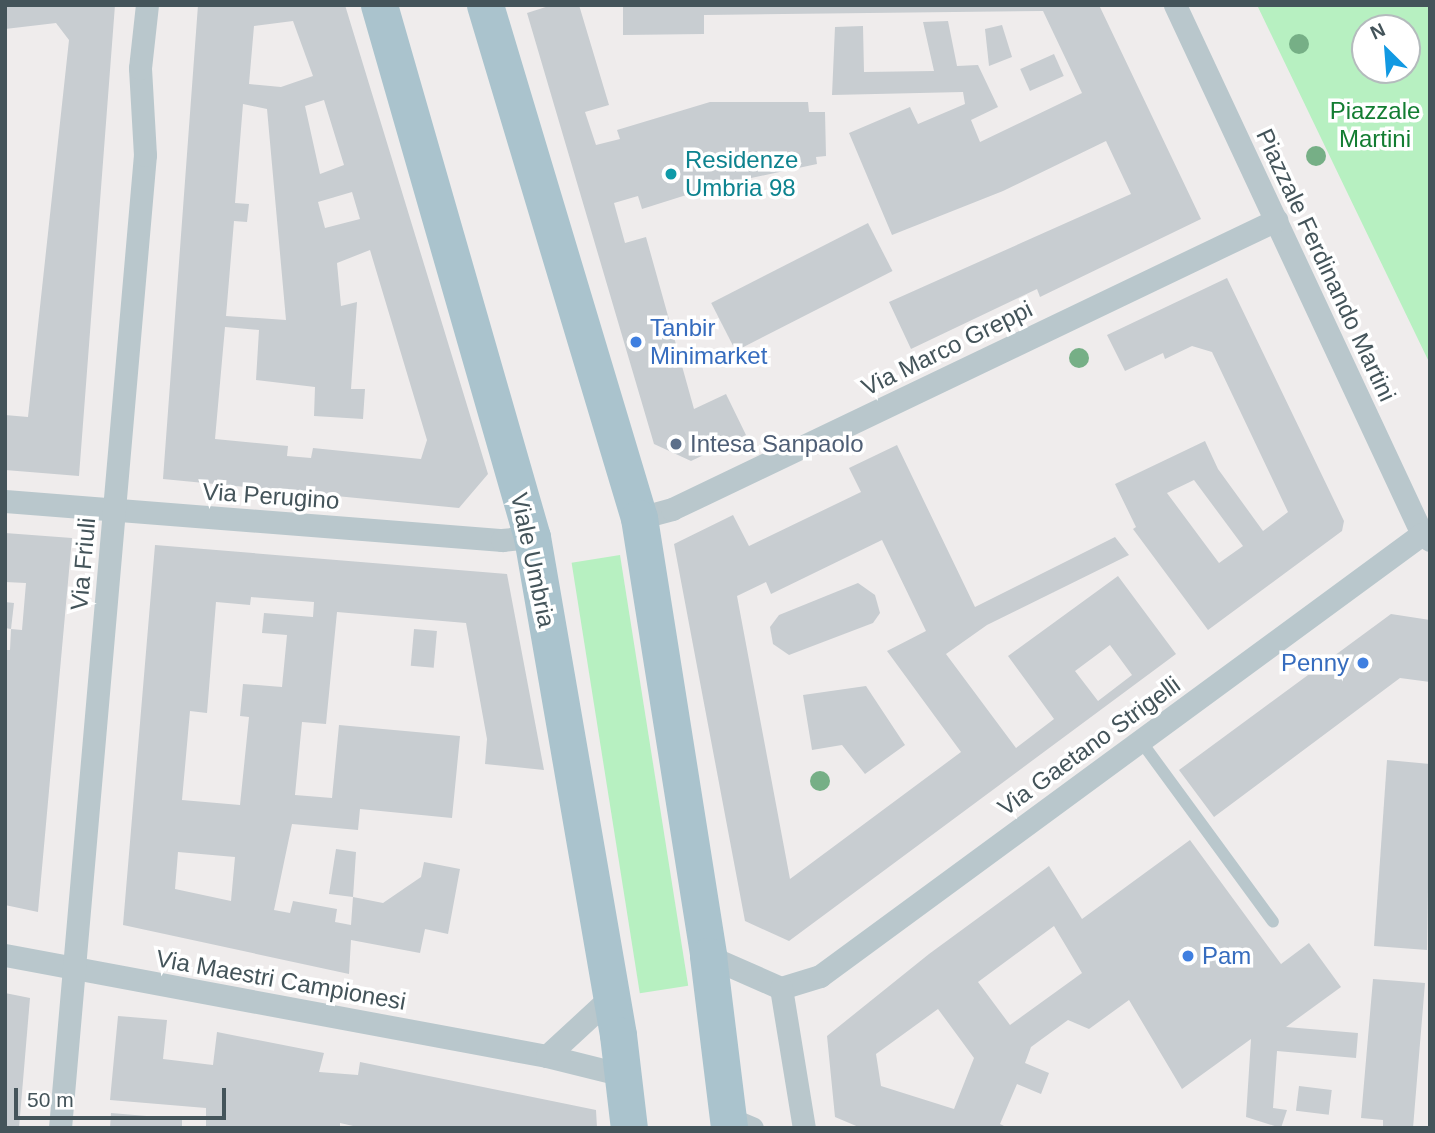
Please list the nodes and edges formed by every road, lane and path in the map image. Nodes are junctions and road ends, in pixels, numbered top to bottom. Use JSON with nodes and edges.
{"nodes":[{"id":1,"x":147,"y":5,"type":"edge"},
{"id":2,"x":379,"y":5,"type":"edge"},
{"id":3,"x":485,"y":5,"type":"edge"},
{"id":4,"x":1177,"y":7,"type":"edge"},
{"id":5,"x":1276,"y":220,"type":"junction"},
{"id":6,"x":5,"y":501,"type":"edge"},
{"id":7,"x":114,"y":509,"type":"junction"},
{"id":8,"x":639,"y":518,"type":"junction"},
{"id":9,"x":532,"y":537,"type":"junction"},
{"id":10,"x":1426,"y":537,"type":"edge"},
{"id":11,"x":1140,"y":740,"type":"junction"},
{"id":12,"x":1273,"y":922,"type":"dead end"},
{"id":13,"x":5,"y":955,"type":"edge"},
{"id":14,"x":708,"y":957,"type":"junction"},
{"id":15,"x":74,"y":968,"type":"junction"},
{"id":16,"x":781,"y":988,"type":"junction"},
{"id":17,"x":611,"y":997,"type":"junction"},
{"id":18,"x":547,"y":1056,"type":"junction"},
{"id":19,"x":623,"y":1076,"type":"junction"},
{"id":20,"x":736,"y":1125,"type":"edge"},
{"id":21,"x":60,"y":1128,"type":"edge"},
{"id":22,"x":629,"y":1128,"type":"edge"},
{"id":23,"x":804,"y":1128,"type":"edge"}],
"edges":[{"from":1,"to":7,"type":"street","name":"Via Friuli"},
{"from":2,"to":9,"type":"main road","name":"Viale Umbria"},
{"from":3,"to":8,"type":"main road"},
{"from":4,"to":5,"type":"street","name":"Piazzale Ferdinando Martini"},
{"from":5,"to":8,"type":"street","name":"Via Marco Greppi"},
{"from":5,"to":10,"type":"street","name":"Piazzale Ferdinando Martini"},
{"from":6,"to":7,"type":"street","name":"Via Perugino"},
{"from":7,"to":9,"type":"street","name":"Via Perugino"},
{"from":7,"to":15,"type":"street","name":"Via Friuli"},
{"from":8,"to":14,"type":"main road"},
{"from":9,"to":17,"type":"main road","name":"Viale Umbria"},
{"from":10,"to":11,"type":"street","name":"Via Gaetano Strigelli"},
{"from":11,"to":12,"type":"lane"},
{"from":11,"to":16,"type":"street","name":"Via Gaetano Strigelli"},
{"from":13,"to":15,"type":"street","name":"Via Maestri Campionesi"},
{"from":14,"to":16,"type":"street"},
{"from":14,"to":20,"type":"main road"},
{"from":15,"to":18,"type":"street","name":"Via Maestri Campionesi"},
{"from":15,"to":21,"type":"street","name":"Via Friuli"},
{"from":16,"to":23,"type":"street"},
{"from":17,"to":18,"type":"street"},
{"from":17,"to":19,"type":"main road","name":"Viale Umbria"},
{"from":18,"to":19,"type":"street","name":"Via Maestri Campionesi"},
{"from":19,"to":22,"type":"main road","name":"Viale Umbria"}]}
